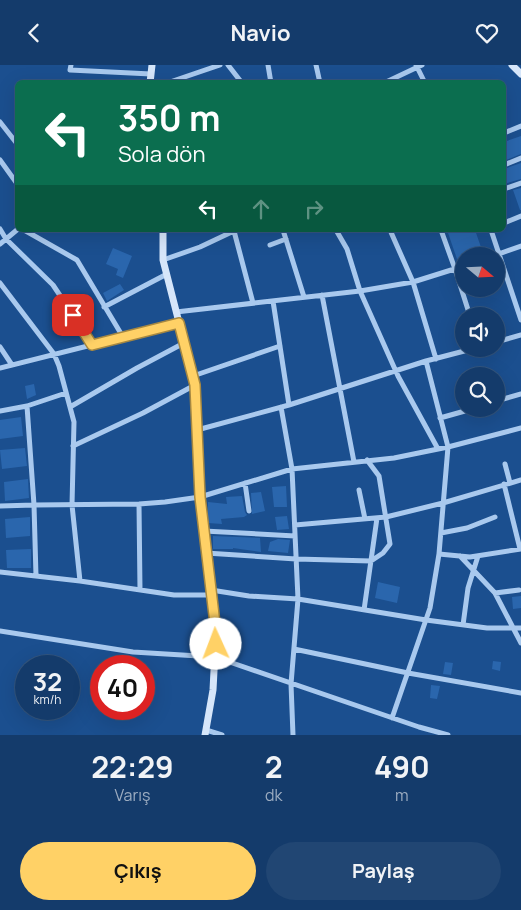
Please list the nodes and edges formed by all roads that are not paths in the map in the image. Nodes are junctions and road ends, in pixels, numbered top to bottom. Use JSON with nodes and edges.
{"nodes":[{"id":1,"x":71,"y":65,"type":"edge"},
{"id":2,"x":152,"y":65,"type":"edge"},
{"id":3,"x":220,"y":65,"type":"edge"},
{"id":4,"x":228,"y":65,"type":"edge"},
{"id":5,"x":268,"y":65,"type":"edge"},
{"id":6,"x":316,"y":65,"type":"edge"},
{"id":7,"x":418,"y":66,"type":"edge"},
{"id":8,"x":513,"y":66,"type":"edge"},
{"id":9,"x":151,"y":74,"type":"junction"},
{"id":10,"x":521,"y":74,"type":"edge"},
{"id":11,"x":150,"y":80,"type":"edge"},
{"id":12,"x":176,"y":80,"type":"edge"},
{"id":13,"x":240,"y":80,"type":"edge"},
{"id":14,"x":270,"y":80,"type":"edge"},
{"id":15,"x":319,"y":80,"type":"edge"},
{"id":16,"x":390,"y":80,"type":"edge"},
{"id":17,"x":424,"y":80,"type":"edge"},
{"id":18,"x":0,"y":122,"type":"edge"},
{"id":19,"x":521,"y":127,"type":"edge"},
{"id":20,"x":506,"y":132,"type":"edge"},
{"id":21,"x":15,"y":141,"type":"edge"},
{"id":22,"x":521,"y":159,"type":"edge"},
{"id":23,"x":0,"y":160,"type":"edge"},
{"id":24,"x":506,"y":164,"type":"edge"},
{"id":25,"x":15,"y":181,"type":"edge"},
{"id":26,"x":521,"y":183,"type":"edge"},
{"id":27,"x":506,"y":188,"type":"edge"},
{"id":28,"x":521,"y":216,"type":"edge"},
{"id":29,"x":506,"y":222,"type":"edge"},
{"id":30,"x":0,"y":229,"type":"edge"},
{"id":31,"x":15,"y":232,"type":"edge"},
{"id":32,"x":28,"y":232,"type":"edge"},
{"id":33,"x":162,"y":232,"type":"edge"},
{"id":34,"x":233,"y":232,"type":"edge"},
{"id":35,"x":235,"y":232,"type":"edge"},
{"id":36,"x":284,"y":232,"type":"edge"},
{"id":37,"x":337,"y":232,"type":"edge"},
{"id":38,"x":391,"y":232,"type":"edge"},
{"id":39,"x":442,"y":232,"type":"edge"},
{"id":40,"x":492,"y":232,"type":"edge"},
{"id":41,"x":6,"y":239,"type":"junction"},
{"id":42,"x":286,"y":239,"type":"junction"},
{"id":43,"x":0,"y":244,"type":"edge"},
{"id":44,"x":270,"y":245,"type":"dead end"},
{"id":45,"x":521,"y":246,"type":"edge"},
{"id":46,"x":497,"y":247,"type":"edge"},
{"id":47,"x":505,"y":252,"type":"edge"},
{"id":48,"x":163,"y":260,"type":"junction"},
{"id":49,"x":455,"y":269,"type":"joint"},
{"id":50,"x":505,"y":272,"type":"edge"},
{"id":51,"x":167,"y":274,"type":"junction"},
{"id":52,"x":413,"y":282,"type":"junction"},
{"id":53,"x":0,"y":283,"type":"edge"},
{"id":54,"x":360,"y":291,"type":"junction"},
{"id":55,"x":322,"y":295,"type":"junction"},
{"id":56,"x":304,"y":297,"type":"junction"},
{"id":57,"x":273,"y":301,"type":"junction"},
{"id":58,"x":253,"y":303,"type":"junction"},
{"id":59,"x":104,"y":307,"type":"junction"},
{"id":60,"x":176,"y":312,"type":"junction"},
{"id":61,"x":521,"y":320,"type":"edge"},
{"id":62,"x":179,"y":323,"type":"junction"},
{"id":63,"x":521,"y":335,"type":"edge"},
{"id":64,"x":123,"y":337,"type":"junction"},
{"id":65,"x":505,"y":339,"type":"edge"},
{"id":66,"x":184,"y":343,"type":"junction"},
{"id":67,"x":92,"y":345,"type":"junction"},
{"id":68,"x":280,"y":345,"type":"junction"},
{"id":69,"x":0,"y":347,"type":"edge"},
{"id":70,"x":54,"y":354,"type":"junction"},
{"id":71,"x":455,"y":354,"type":"edge"},
{"id":72,"x":436,"y":359,"type":"junction"},
{"id":73,"x":426,"y":361,"type":"junction"},
{"id":74,"x":12,"y":365,"type":"junction"},
{"id":75,"x":0,"y":368,"type":"edge"},
{"id":76,"x":396,"y":371,"type":"junction"},
{"id":77,"x":193,"y":376,"type":"junction"},
{"id":78,"x":195,"y":385,"type":"junction"},
{"id":79,"x":340,"y":388,"type":"junction"},
{"id":80,"x":66,"y":393,"type":"junction"},
{"id":81,"x":521,"y":394,"type":"edge"},
{"id":82,"x":505,"y":398,"type":"edge"},
{"id":83,"x":289,"y":405,"type":"junction"},
{"id":84,"x":27,"y":406,"type":"junction"},
{"id":85,"x":70,"y":407,"type":"junction"},
{"id":86,"x":281,"y":407,"type":"junction"},
{"id":87,"x":0,"y":411,"type":"edge"},
{"id":88,"x":455,"y":414,"type":"edge"},
{"id":89,"x":440,"y":418,"type":"junction"},
{"id":90,"x":521,"y":428,"type":"edge"},
{"id":91,"x":197,"y":431,"type":"junction"},
{"id":92,"x":73,"y":445,"type":"junction"},
{"id":93,"x":448,"y":447,"type":"junction"},
{"id":94,"x":438,"y":449,"type":"junction"},
{"id":95,"x":368,"y":460,"type":"junction"},
{"id":96,"x":354,"y":461,"type":"junction"},
{"id":97,"x":505,"y":464,"type":"dead end"},
{"id":98,"x":292,"y":469,"type":"junction"},
{"id":99,"x":521,"y":479,"type":"edge"},
{"id":100,"x":245,"y":483,"type":"junction"},
{"id":101,"x":507,"y":484,"type":"junction"},
{"id":102,"x":359,"y":490,"type":"dead end"},
{"id":103,"x":200,"y":497,"type":"junction"},
{"id":104,"x":139,"y":503,"type":"junction"},
{"id":105,"x":443,"y":503,"type":"junction"},
{"id":106,"x":34,"y":505,"type":"junction"},
{"id":107,"x":72,"y":505,"type":"junction"},
{"id":108,"x":0,"y":507,"type":"edge"},
{"id":109,"x":249,"y":511,"type":"dead end"},
{"id":110,"x":386,"y":517,"type":"junction"},
{"id":111,"x":495,"y":517,"type":"dead end"},
{"id":112,"x":377,"y":518,"type":"junction"},
{"id":113,"x":364,"y":519,"type":"junction"},
{"id":114,"x":295,"y":525,"type":"junction"},
{"id":115,"x":204,"y":531,"type":"junction"},
{"id":116,"x":441,"y":533,"type":"junction"},
{"id":117,"x":295,"y":536,"type":"junction"},
{"id":118,"x":521,"y":549,"type":"edge"},
{"id":119,"x":206,"y":553,"type":"junction"},
{"id":120,"x":439,"y":554,"type":"junction"},
{"id":121,"x":460,"y":556,"type":"junction"},
{"id":122,"x":478,"y":556,"type":"junction"},
{"id":123,"x":296,"y":559,"type":"junction"},
{"id":124,"x":371,"y":561,"type":"junction"},
{"id":125,"x":473,"y":570,"type":"junction"},
{"id":126,"x":0,"y":572,"type":"edge"},
{"id":127,"x":36,"y":576,"type":"junction"},
{"id":128,"x":80,"y":581,"type":"junction"},
{"id":129,"x":140,"y":590,"type":"junction"},
{"id":130,"x":519,"y":590,"type":"dead end"},
{"id":131,"x":212,"y":593,"type":"junction"},
{"id":132,"x":494,"y":593,"type":"junction"},
{"id":133,"x":298,"y":599,"type":"junction"},
{"id":134,"x":364,"y":610,"type":"junction"},
{"id":135,"x":426,"y":620,"type":"junction"},
{"id":136,"x":463,"y":625,"type":"junction"},
{"id":137,"x":521,"y":628,"type":"edge"},
{"id":138,"x":515,"y":629,"type":"junction"},
{"id":139,"x":0,"y":631,"type":"edge"},
{"id":140,"x":521,"y":643,"type":"edge"},
{"id":141,"x":294,"y":649,"type":"junction"},
{"id":142,"x":215,"y":657,"type":"junction"},
{"id":143,"x":408,"y":673,"type":"junction"},
{"id":144,"x":291,"y":684,"type":"junction"},
{"id":145,"x":521,"y":693,"type":"edge"},
{"id":146,"x":392,"y":718,"type":"junction"},
{"id":147,"x":205,"y":732,"type":"edge"},
{"id":148,"x":441,"y":734,"type":"edge"},
{"id":149,"x":222,"y":735,"type":"edge"},
{"id":150,"x":293,"y":735,"type":"edge"},
{"id":151,"x":448,"y":735,"type":"edge"}],
"edges":[{"from":1,"to":9,"type":"street"},
{"from":2,"to":9,"type":"street"},
{"from":3,"to":12,"type":"street"},
{"from":4,"to":13,"type":"street"},
{"from":5,"to":14,"type":"street"},
{"from":6,"to":15,"type":"street"},
{"from":7,"to":16,"type":"street"},
{"from":7,"to":17,"type":"street"},
{"from":8,"to":10,"type":"street"},
{"from":9,"to":11,"type":"street"},
{"from":18,"to":21,"type":"street"},
{"from":19,"to":20,"type":"street"},
{"from":22,"to":24,"type":"street"},
{"from":23,"to":25,"type":"street"},
{"from":26,"to":27,"type":"street"},
{"from":28,"to":29,"type":"street"},
{"from":30,"to":41,"type":"street"},
{"from":31,"to":41,"type":"street"},
{"from":32,"to":59,"type":"street"},
{"from":33,"to":48,"type":"street"},
{"from":34,"to":48,"type":"street"},
{"from":35,"to":58,"type":"street"},
{"from":36,"to":42,"type":"street"},
{"from":37,"to":54,"type":"street"},
{"from":38,"to":52,"type":"street"},
{"from":39,"to":49,"type":"street"},
{"from":40,"to":46,"type":"street"},
{"from":41,"to":43,"type":"street"},
{"from":41,"to":67,"type":"street"},
{"from":42,"to":44,"type":"street"},
{"from":42,"to":56,"type":"street"},
{"from":45,"to":47,"type":"street"},
{"from":48,"to":51,"type":"street"},
{"from":49,"to":52,"type":"street"},
{"from":50,"to":61,"type":"street"},
{"from":51,"to":59,"type":"street"},
{"from":51,"to":60,"type":"street"},
{"from":52,"to":54,"type":"street"},
{"from":52,"to":72,"type":"street"},
{"from":53,"to":70,"type":"street"},
{"from":54,"to":55,"type":"street"},
{"from":54,"to":76,"type":"street"},
{"from":55,"to":56,"type":"street"},
{"from":55,"to":79,"type":"street"},
{"from":56,"to":57,"type":"street"},
{"from":57,"to":58,"type":"street"},
{"from":57,"to":68,"type":"street"},
{"from":58,"to":60,"type":"street"},
{"from":59,"to":64,"type":"street"},
{"from":60,"to":62,"type":"street"},
{"from":62,"to":64,"type":"street"},
{"from":62,"to":66,"type":"street"},
{"from":63,"to":65,"type":"street"},
{"from":64,"to":67,"type":"street"},
{"from":66,"to":77,"type":"street"},
{"from":66,"to":85,"type":"street"},
{"from":67,"to":70,"type":"street"},
{"from":68,"to":77,"type":"street"},
{"from":68,"to":83,"type":"street"},
{"from":69,"to":74,"type":"street"},
{"from":70,"to":74,"type":"street"},
{"from":70,"to":80,"type":"street"},
{"from":71,"to":72,"type":"street"},
{"from":72,"to":73,"type":"street"},
{"from":73,"to":76,"type":"street"},
{"from":73,"to":89,"type":"street"},
{"from":74,"to":75,"type":"street"},
{"from":76,"to":79,"type":"street"},
{"from":76,"to":94,"type":"street"},
{"from":77,"to":78,"type":"street"},
{"from":78,"to":91,"type":"street"},
{"from":78,"to":92,"type":"street"},
{"from":79,"to":83,"type":"street"},
{"from":79,"to":96,"type":"street"},
{"from":80,"to":84,"type":"street"},
{"from":80,"to":85,"type":"street"},
{"from":81,"to":82,"type":"street"},
{"from":83,"to":86,"type":"street"},
{"from":84,"to":87,"type":"street"},
{"from":84,"to":106,"type":"street"},
{"from":85,"to":92,"type":"street"},
{"from":86,"to":91,"type":"street"},
{"from":86,"to":98,"type":"street"},
{"from":88,"to":89,"type":"street"},
{"from":89,"to":93,"type":"street"},
{"from":90,"to":93,"type":"street"},
{"from":91,"to":103,"type":"street"},
{"from":92,"to":107,"type":"street"},
{"from":93,"to":94,"type":"street"},
{"from":93,"to":105,"type":"street"},
{"from":94,"to":95,"type":"street"},
{"from":95,"to":96,"type":"street"},
{"from":95,"to":110,"type":"street"},
{"from":96,"to":98,"type":"street"},
{"from":97,"to":101,"type":"street"},
{"from":98,"to":100,"type":"street"},
{"from":98,"to":114,"type":"street"},
{"from":99,"to":101,"type":"street"},
{"from":100,"to":103,"type":"street"},
{"from":100,"to":109,"type":"street"},
{"from":101,"to":105,"type":"street"},
{"from":101,"to":118,"type":"street"},
{"from":102,"to":113,"type":"street"},
{"from":103,"to":104,"type":"street"},
{"from":103,"to":115,"type":"street"},
{"from":104,"to":107,"type":"street"},
{"from":104,"to":129,"type":"street"},
{"from":105,"to":110,"type":"street"},
{"from":105,"to":116,"type":"street"},
{"from":106,"to":107,"type":"street"},
{"from":106,"to":108,"type":"street"},
{"from":106,"to":127,"type":"street"},
{"from":107,"to":128,"type":"street"},
{"from":110,"to":112,"type":"street"},
{"from":110,"to":124,"type":"street"},
{"from":111,"to":116,"type":"street"},
{"from":112,"to":113,"type":"street"},
{"from":112,"to":124,"type":"street"},
{"from":113,"to":114,"type":"street"},
{"from":114,"to":117,"type":"street"},
{"from":115,"to":117,"type":"street"},
{"from":115,"to":119,"type":"street"},
{"from":116,"to":120,"type":"street"},
{"from":117,"to":123,"type":"street"},
{"from":118,"to":122,"type":"street"},
{"from":119,"to":123,"type":"street"},
{"from":119,"to":131,"type":"street"},
{"from":120,"to":121,"type":"street"},
{"from":120,"to":135,"type":"street"},
{"from":121,"to":122,"type":"street"},
{"from":121,"to":125,"type":"street"},
{"from":122,"to":125,"type":"street"},
{"from":123,"to":124,"type":"street"},
{"from":123,"to":133,"type":"street"},
{"from":124,"to":134,"type":"street"},
{"from":125,"to":132,"type":"street"},
{"from":125,"to":136,"type":"street"},
{"from":126,"to":127,"type":"street"},
{"from":127,"to":128,"type":"street"},
{"from":128,"to":129,"type":"street"},
{"from":129,"to":131,"type":"street"},
{"from":130,"to":132,"type":"street"},
{"from":131,"to":133,"type":"street"},
{"from":131,"to":142,"type":"street"},
{"from":132,"to":138,"type":"street"},
{"from":133,"to":134,"type":"street"},
{"from":133,"to":141,"type":"street"},
{"from":134,"to":135,"type":"street"},
{"from":135,"to":136,"type":"street"},
{"from":135,"to":143,"type":"street"},
{"from":136,"to":138,"type":"street"},
{"from":137,"to":138,"type":"street"},
{"from":138,"to":140,"type":"street"},
{"from":139,"to":142,"type":"street"},
{"from":141,"to":143,"type":"street"},
{"from":141,"to":144,"type":"street"},
{"from":142,"to":144,"type":"street"},
{"from":142,"to":147,"type":"street"},
{"from":143,"to":145,"type":"street"},
{"from":143,"to":146,"type":"street"},
{"from":144,"to":146,"type":"street"},
{"from":144,"to":150,"type":"street"},
{"from":146,"to":148,"type":"street"},
{"from":147,"to":149,"type":"street"},
{"from":148,"to":151,"type":"street"}]}
